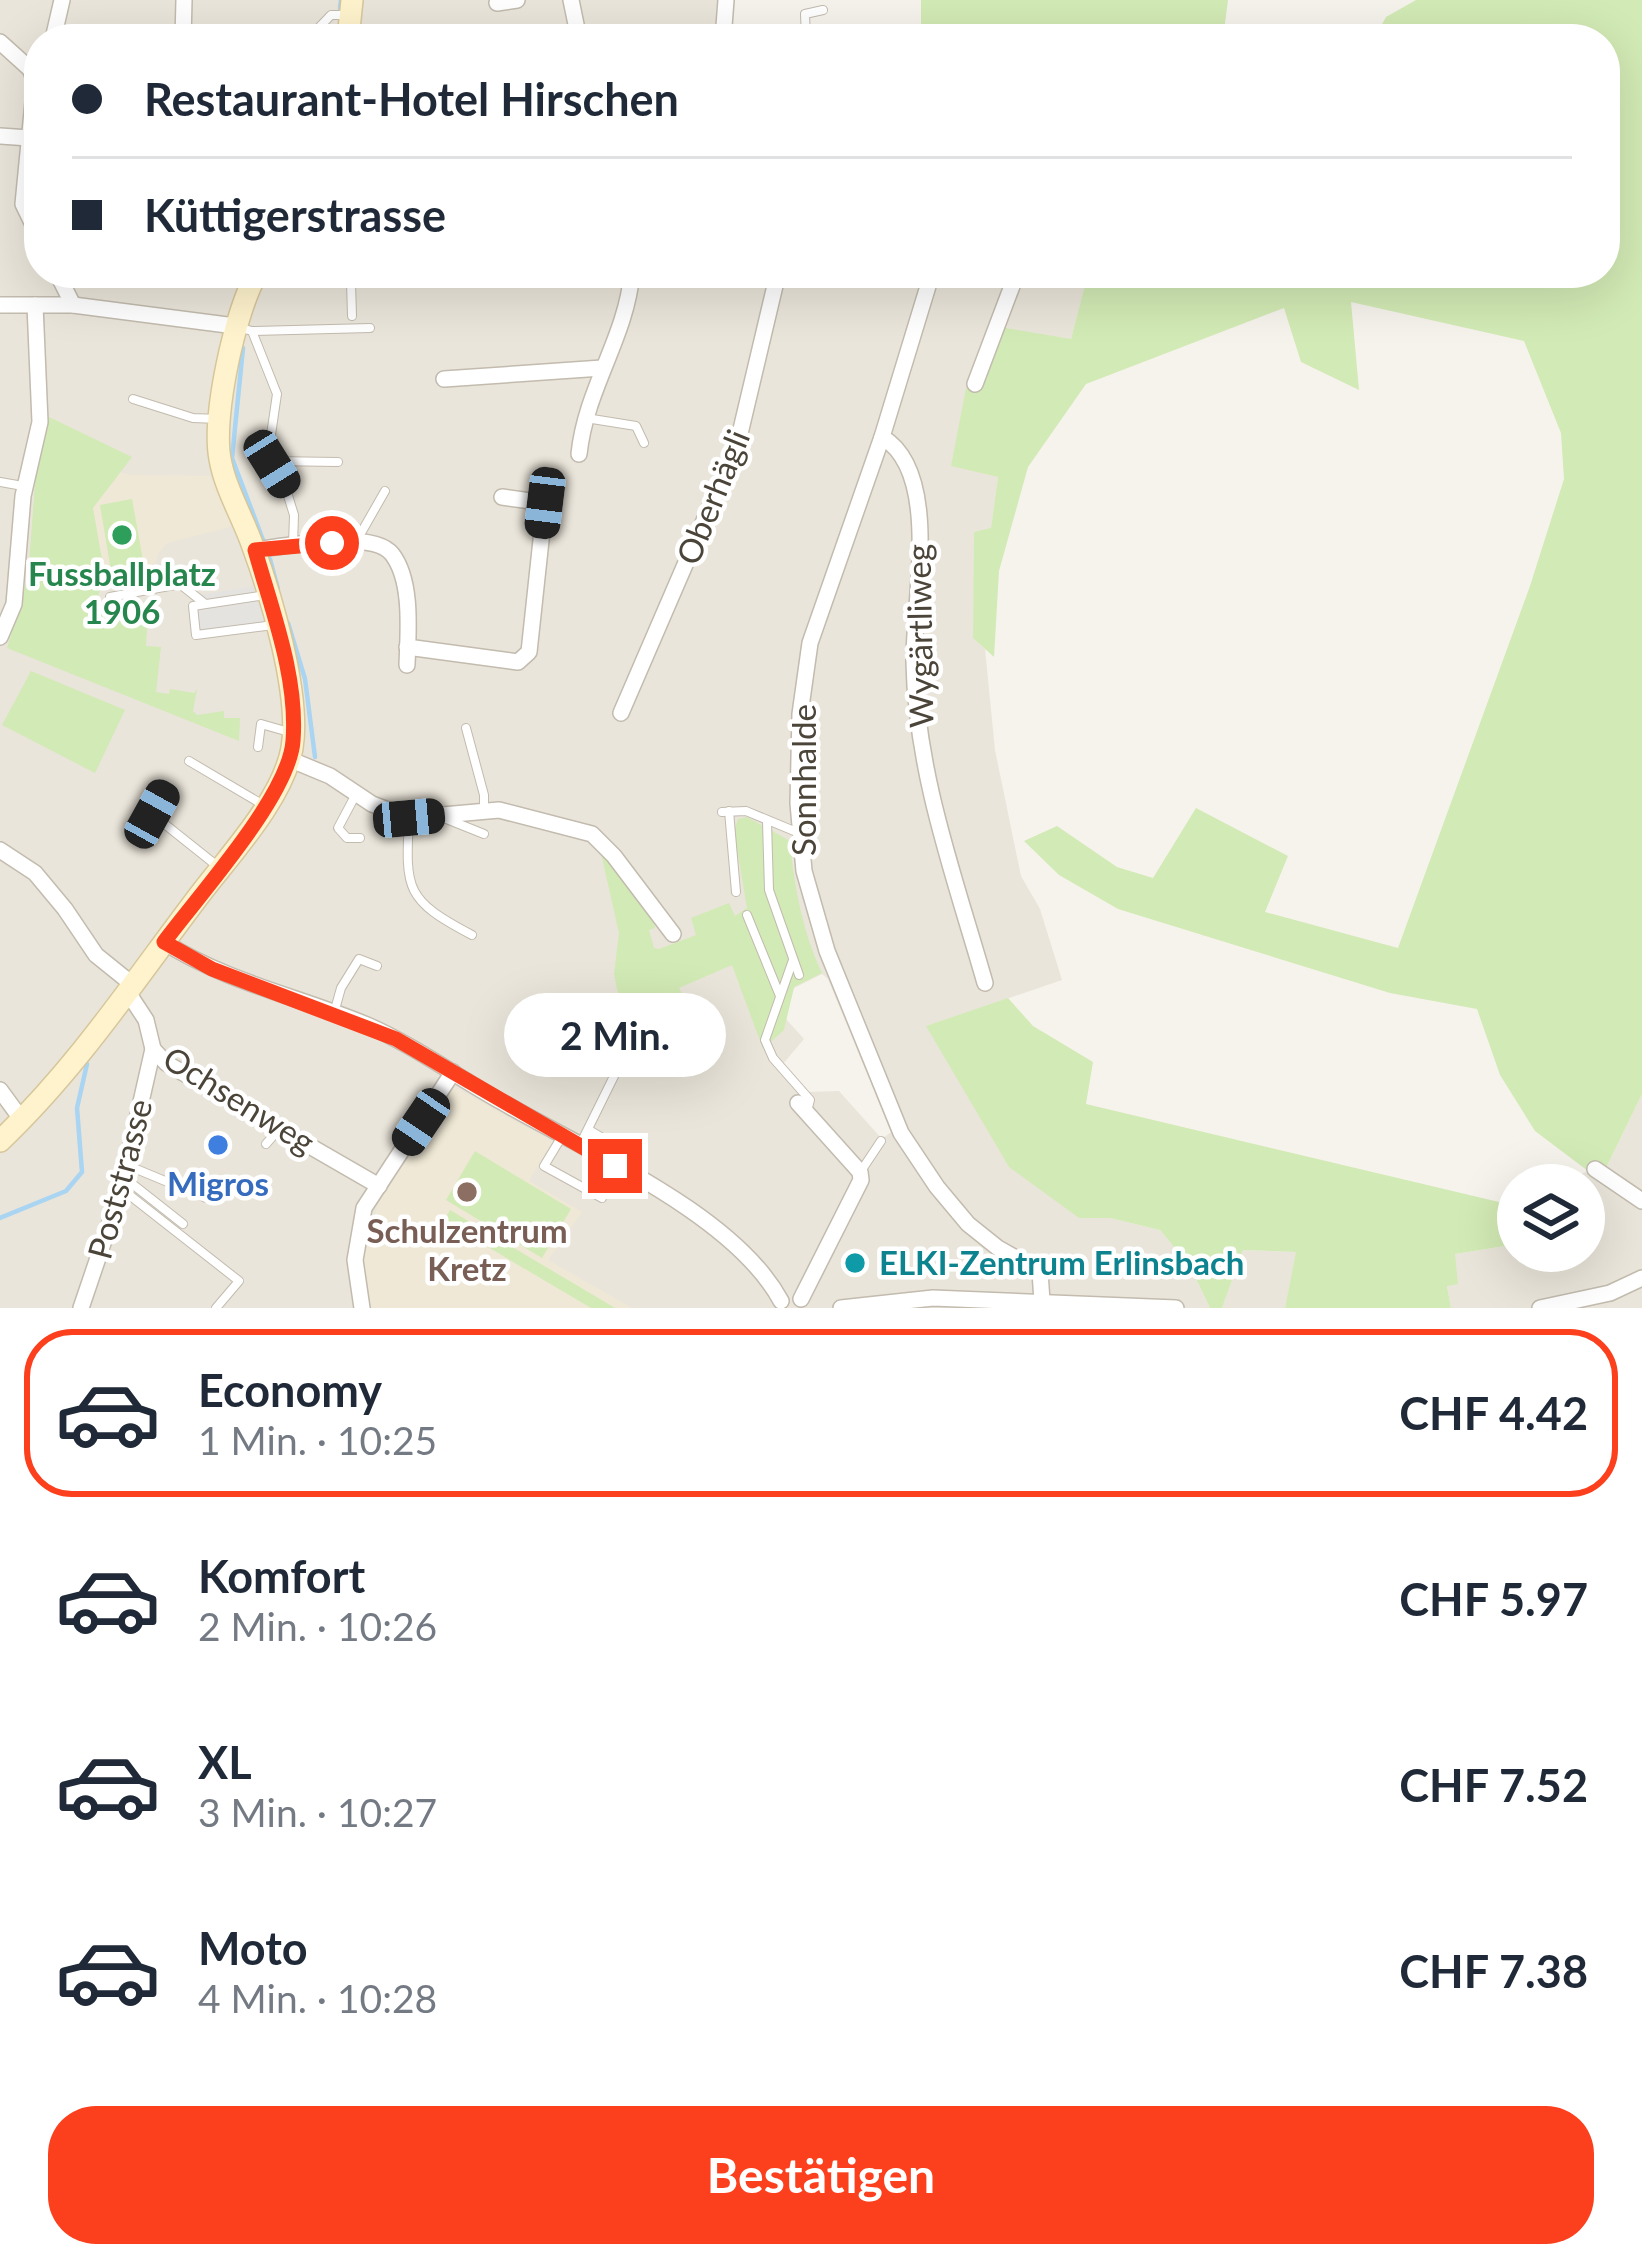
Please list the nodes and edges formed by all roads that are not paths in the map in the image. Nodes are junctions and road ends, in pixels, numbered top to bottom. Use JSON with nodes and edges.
{"nodes":[{"id":1,"x":517,"y":0,"type":"edge"},
{"id":2,"x":497,"y":2,"type":"edge"},
{"id":3,"x":352,"y":8,"type":"edge"},
{"id":4,"x":823,"y":10,"type":"dead end"},
{"id":5,"x":322,"y":24,"type":"edge"},
{"id":6,"x":805,"y":24,"type":"edge"},
{"id":7,"x":64,"y":288,"type":"edge"},
{"id":8,"x":253,"y":288,"type":"edge"},
{"id":9,"x":351,"y":288,"type":"edge"},
{"id":10,"x":631,"y":288,"type":"edge"},
{"id":11,"x":775,"y":288,"type":"edge"},
{"id":12,"x":927,"y":288,"type":"edge"},
{"id":13,"x":1011,"y":288,"type":"edge"},
{"id":14,"x":0,"y":305,"type":"edge"},
{"id":15,"x":35,"y":305,"type":"junction"},
{"id":16,"x":73,"y":305,"type":"junction"},
{"id":17,"x":352,"y":316,"type":"dead end"},
{"id":18,"x":244,"y":328,"type":"junction"},
{"id":19,"x":370,"y":328,"type":"dead end"},
{"id":20,"x":602,"y":368,"type":"junction"},
{"id":21,"x":444,"y":379,"type":"dead end"},
{"id":22,"x":975,"y":384,"type":"dead end"},
{"id":23,"x":133,"y":399,"type":"dead end"},
{"id":24,"x":586,"y":418,"type":"junction"},
{"id":25,"x":221,"y":420,"type":"junction"},
{"id":26,"x":882,"y":437,"type":"junction"},
{"id":27,"x":644,"y":443,"type":"dead end"},
{"id":28,"x":579,"y":454,"type":"dead end"},
{"id":29,"x":272,"y":461,"type":"junction"},
{"id":30,"x":338,"y":462,"type":"dead end"},
{"id":31,"x":0,"y":482,"type":"edge"},
{"id":32,"x":25,"y":487,"type":"junction"},
{"id":33,"x":385,"y":491,"type":"dead end"},
{"id":34,"x":502,"y":497,"type":"dead end"},
{"id":35,"x":357,"y":540,"type":"junction"},
{"id":36,"x":293,"y":545,"type":"junction"},
{"id":37,"x":255,"y":550,"type":"junction"},
{"id":38,"x":267,"y":595,"type":"junction"},
{"id":39,"x":110,"y":597,"type":"dead end"},
{"id":40,"x":205,"y":604,"type":"junction"},
{"id":41,"x":276,"y":625,"type":"junction"},
{"id":42,"x":0,"y":637,"type":"edge"},
{"id":43,"x":407,"y":647,"type":"junction"},
{"id":44,"x":407,"y":665,"type":"dead end"},
{"id":45,"x":621,"y":712,"type":"dead end"},
{"id":46,"x":466,"y":728,"type":"dead end"},
{"id":47,"x":293,"y":733,"type":"junction"},
{"id":48,"x":258,"y":747,"type":"dead end"},
{"id":49,"x":290,"y":759,"type":"junction"},
{"id":50,"x":189,"y":761,"type":"dead end"},
{"id":51,"x":164,"y":793,"type":"dead end"},
{"id":52,"x":356,"y":795,"type":"junction"},
{"id":53,"x":265,"y":807,"type":"junction"},
{"id":54,"x":484,"y":810,"type":"junction"},
{"id":55,"x":437,"y":815,"type":"junction"},
{"id":56,"x":409,"y":818,"type":"junction"},
{"id":57,"x":767,"y":822,"type":"junction"},
{"id":58,"x":800,"y":833,"type":"junction"},
{"id":59,"x":484,"y":834,"type":"dead end"},
{"id":60,"x":360,"y":838,"type":"dead end"},
{"id":61,"x":0,"y":850,"type":"edge"},
{"id":62,"x":220,"y":868,"type":"junction"},
{"id":63,"x":736,"y":892,"type":"dead end"},
{"id":64,"x":747,"y":914,"type":"dead end"},
{"id":65,"x":673,"y":934,"type":"dead end"},
{"id":66,"x":472,"y":935,"type":"dead end"},
{"id":67,"x":164,"y":942,"type":"junction"},
{"id":68,"x":793,"y":960,"type":"junction"},
{"id":69,"x":377,"y":966,"type":"dead end"},
{"id":70,"x":799,"y":975,"type":"dead end"},
{"id":71,"x":985,"y":983,"type":"dead end"},
{"id":72,"x":130,"y":988,"type":"junction"},
{"id":73,"x":780,"y":996,"type":"junction"},
{"id":74,"x":334,"y":1012,"type":"junction"},
{"id":75,"x":153,"y":1049,"type":"junction"},
{"id":76,"x":618,"y":1068,"type":"dead end"},
{"id":77,"x":453,"y":1072,"type":"junction"},
{"id":78,"x":0,"y":1090,"type":"edge"},
{"id":79,"x":802,"y":1108,"type":"joint"},
{"id":80,"x":22,"y":1120,"type":"junction"},
{"id":81,"x":281,"y":1126,"type":"junction"},
{"id":82,"x":589,"y":1130,"type":"junction"},
{"id":83,"x":562,"y":1136,"type":"junction"},
{"id":84,"x":0,"y":1141,"type":"edge"},
{"id":85,"x":881,"y":1142,"type":"dead end"},
{"id":86,"x":266,"y":1144,"type":"dead end"},
{"id":87,"x":580,"y":1147,"type":"junction"},
{"id":88,"x":638,"y":1159,"type":"dead end"},
{"id":89,"x":860,"y":1172,"type":"junction"},
{"id":90,"x":1605,"y":1176,"type":"edge"},
{"id":91,"x":124,"y":1178,"type":"junction"},
{"id":92,"x":379,"y":1186,"type":"junction"},
{"id":93,"x":206,"y":1198,"type":"dead end"},
{"id":94,"x":602,"y":1198,"type":"dead end"},
{"id":95,"x":1642,"y":1201,"type":"edge"},
{"id":96,"x":183,"y":1224,"type":"dead end"},
{"id":97,"x":1642,"y":1278,"type":"edge"},
{"id":98,"x":1042,"y":1301,"type":"junction"},
{"id":99,"x":805,"y":1304,"type":"edge"},
{"id":100,"x":779,"y":1305,"type":"edge"},
{"id":101,"x":1547,"y":1307,"type":"edge"},
{"id":102,"x":81,"y":1308,"type":"edge"},
{"id":103,"x":216,"y":1308,"type":"edge"},
{"id":104,"x":362,"y":1308,"type":"edge"},
{"id":105,"x":841,"y":1308,"type":"edge"},
{"id":106,"x":1176,"y":1308,"type":"edge"}],
"edges":[{"from":1,"to":2,"type":"street"},
{"from":3,"to":5,"type":"lane"},
{"from":4,"to":6,"type":"lane"},
{"from":7,"to":16,"type":"street"},
{"from":8,"to":18,"type":"main road"},
{"from":9,"to":17,"type":"lane"},
{"from":10,"to":20,"type":"street"},
{"from":11,"to":45,"type":"street","name":"Oberhägli"},
{"from":12,"to":26,"type":"street","name":"Sonnhalde"},
{"from":13,"to":22,"type":"street"},
{"from":14,"to":15,"type":"street"},
{"from":15,"to":16,"type":"street"},
{"from":15,"to":32,"type":"street"},
{"from":16,"to":18,"type":"street"},
{"from":18,"to":19,"type":"lane"},
{"from":18,"to":25,"type":"main road"},
{"from":18,"to":29,"type":"lane"},
{"from":20,"to":21,"type":"street"},
{"from":20,"to":24,"type":"street"},
{"from":23,"to":25,"type":"lane"},
{"from":24,"to":27,"type":"lane"},
{"from":24,"to":28,"type":"street"},
{"from":25,"to":37,"type":"main road"},
{"from":26,"to":58,"type":"street","name":"Sonnhalde"},
{"from":26,"to":71,"type":"street","name":"Wygärtliweg"},
{"from":29,"to":30,"type":"lane"},
{"from":29,"to":36,"type":"lane"},
{"from":31,"to":32,"type":"lane"},
{"from":32,"to":42,"type":"street"},
{"from":33,"to":35,"type":"lane"},
{"from":34,"to":43,"type":"street"},
{"from":35,"to":36,"type":"street"},
{"from":35,"to":43,"type":"street"},
{"from":36,"to":37,"type":"street"},
{"from":37,"to":38,"type":"main road"},
{"from":38,"to":40,"type":"lane"},
{"from":38,"to":41,"type":"main road"},
{"from":39,"to":40,"type":"lane"},
{"from":40,"to":41,"type":"lane"},
{"from":41,"to":47,"type":"main road"},
{"from":43,"to":44,"type":"street"},
{"from":46,"to":54,"type":"lane"},
{"from":47,"to":48,"type":"lane"},
{"from":47,"to":49,"type":"main road"},
{"from":49,"to":52,"type":"street"},
{"from":49,"to":53,"type":"main road"},
{"from":50,"to":53,"type":"lane"},
{"from":51,"to":62,"type":"lane"},
{"from":52,"to":56,"type":"street"},
{"from":52,"to":60,"type":"lane"},
{"from":53,"to":62,"type":"main road"},
{"from":54,"to":55,"type":"street"},
{"from":54,"to":65,"type":"street"},
{"from":55,"to":56,"type":"street"},
{"from":55,"to":59,"type":"lane"},
{"from":56,"to":66,"type":"lane"},
{"from":57,"to":58,"type":"lane"},
{"from":57,"to":63,"type":"lane"},
{"from":57,"to":68,"type":"lane"},
{"from":58,"to":98,"type":"street","name":"Sonnhalde"},
{"from":61,"to":72,"type":"street"},
{"from":62,"to":67,"type":"main road"},
{"from":64,"to":73,"type":"lane"},
{"from":67,"to":72,"type":"main road"},
{"from":67,"to":74,"type":"street"},
{"from":68,"to":70,"type":"lane"},
{"from":68,"to":73,"type":"lane"},
{"from":69,"to":74,"type":"lane"},
{"from":72,"to":75,"type":"street","name":"Ochsenweg"},
{"from":72,"to":80,"type":"main road"},
{"from":73,"to":79,"type":"lane"},
{"from":74,"to":77,"type":"street"},
{"from":75,"to":81,"type":"street","name":"Ochsenweg"},
{"from":75,"to":91,"type":"street","name":"Poststrasse"},
{"from":76,"to":82,"type":"lane"},
{"from":77,"to":83,"type":"street"},
{"from":77,"to":92,"type":"street"},
{"from":78,"to":80,"type":"street"},
{"from":79,"to":89,"type":"street"},
{"from":80,"to":84,"type":"main road"},
{"from":81,"to":86,"type":"lane"},
{"from":81,"to":92,"type":"street","name":"Ochsenweg"},
{"from":82,"to":87,"type":"lane"},
{"from":82,"to":88,"type":"lane"},
{"from":83,"to":87,"type":"street"},
{"from":83,"to":94,"type":"lane"},
{"from":85,"to":89,"type":"lane"},
{"from":87,"to":100,"type":"street"},
{"from":89,"to":99,"type":"street"},
{"from":90,"to":95,"type":"street"},
{"from":91,"to":93,"type":"lane"},
{"from":91,"to":96,"type":"lane"},
{"from":91,"to":102,"type":"street","name":"Poststrasse"},
{"from":91,"to":103,"type":"lane"},
{"from":92,"to":104,"type":"street"},
{"from":97,"to":101,"type":"street"},
{"from":98,"to":105,"type":"street"},
{"from":98,"to":106,"type":"street"},
{"from":99,"to":100,"type":"street"}]}
